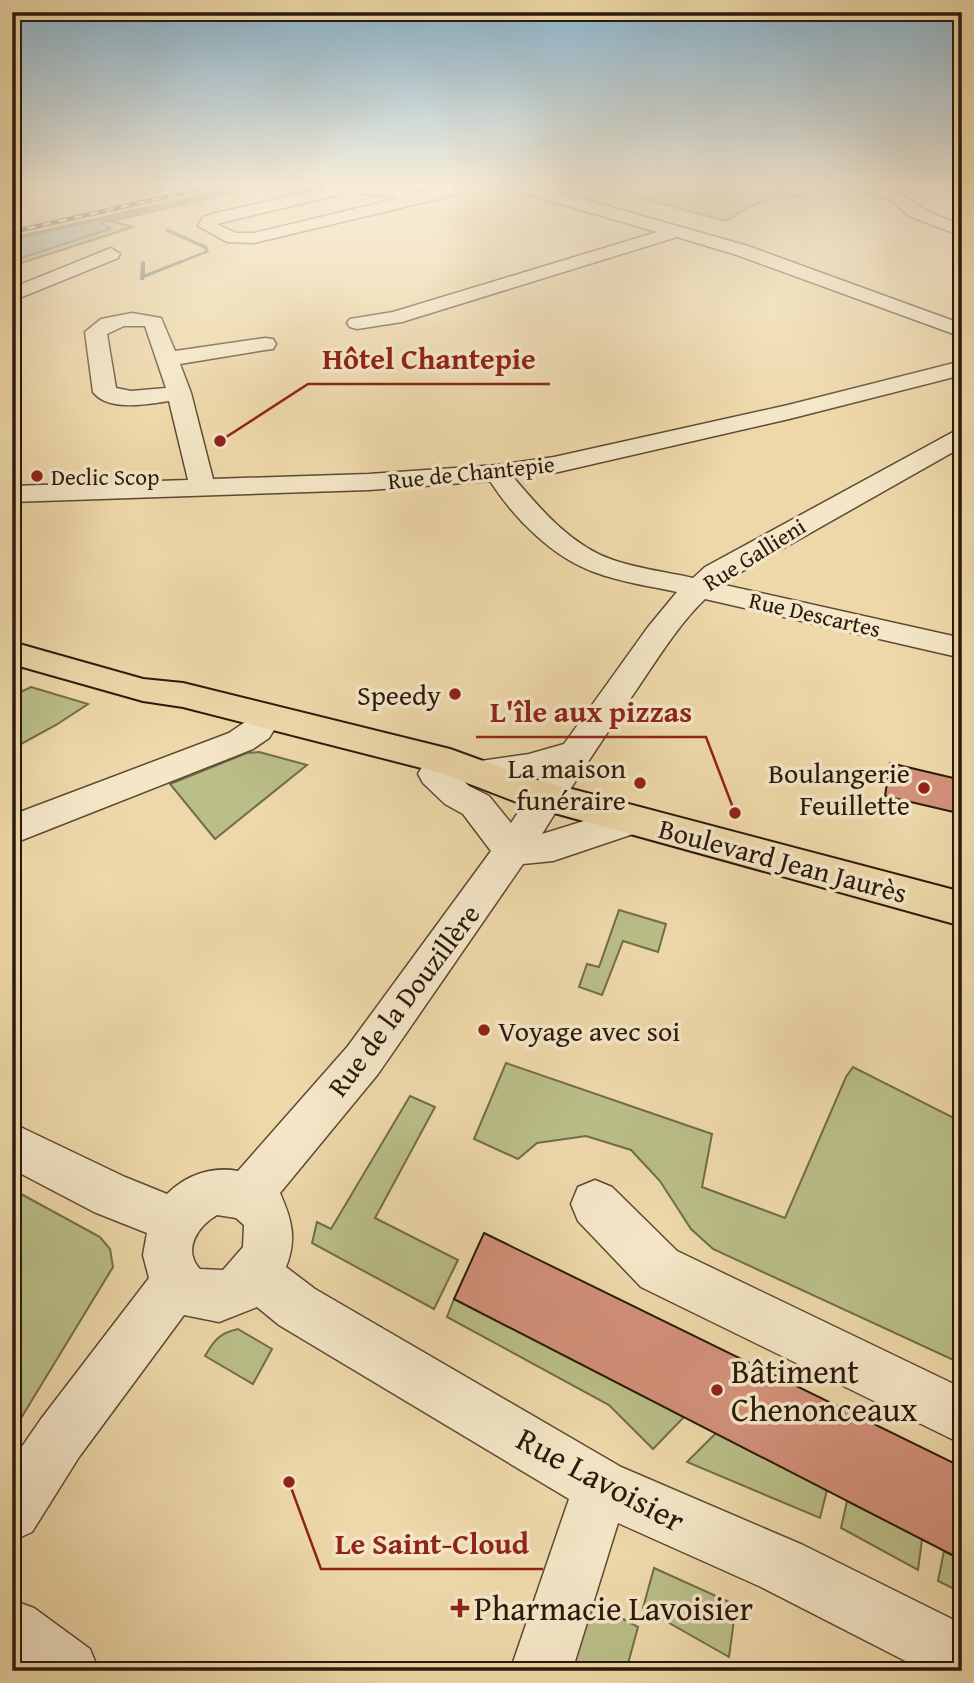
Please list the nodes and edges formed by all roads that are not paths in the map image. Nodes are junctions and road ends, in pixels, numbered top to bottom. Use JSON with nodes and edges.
{"nodes":[{"id":1,"x":83,"y":266,"type":"edge"},
{"id":2,"x":566,"y":266,"type":"edge"},
{"id":3,"x":785,"y":266,"type":"edge"},
{"id":4,"x":12,"y":295,"type":"edge"},
{"id":5,"x":357,"y":323,"type":"dead end"},
{"id":6,"x":962,"y":331,"type":"edge"},
{"id":7,"x":265,"y":344,"type":"dead end"},
{"id":8,"x":166,"y":359,"type":"junction"},
{"id":9,"x":962,"y":368,"type":"edge"},
{"id":10,"x":178,"y":393,"type":"junction"},
{"id":11,"x":962,"y":437,"type":"edge"},
{"id":12,"x":498,"y":473,"type":"junction"},
{"id":13,"x":202,"y":487,"type":"junction"},
{"id":14,"x":12,"y":494,"type":"edge"},
{"id":15,"x":698,"y":587,"type":"junction"},
{"id":16,"x":962,"y":648,"type":"edge"},
{"id":17,"x":12,"y":653,"type":"edge"},
{"id":18,"x":143,"y":690,"type":"junction"},
{"id":19,"x":257,"y":730,"type":"junction"},
{"id":20,"x":577,"y":752,"type":"junction"},
{"id":21,"x":478,"y":772,"type":"junction"},
{"id":22,"x":435,"y":774,"type":"junction"},
{"id":23,"x":535,"y":793,"type":"junction"},
{"id":24,"x":632,"y":820,"type":"junction"},
{"id":25,"x":12,"y":830,"type":"edge"},
{"id":26,"x":512,"y":851,"type":"junction"},
{"id":27,"x":962,"y":909,"type":"edge"},
{"id":28,"x":12,"y":1145,"type":"edge"},
{"id":29,"x":248,"y":1195,"type":"junction"},
{"id":30,"x":595,"y":1204,"type":"dead end"},
{"id":31,"x":175,"y":1222,"type":"junction"},
{"id":32,"x":256,"y":1275,"type":"junction"},
{"id":33,"x":177,"y":1282,"type":"junction"},
{"id":34,"x":962,"y":1417,"type":"edge"},
{"id":35,"x":601,"y":1487,"type":"junction"},
{"id":36,"x":12,"y":1512,"type":"edge"},
{"id":37,"x":12,"y":1630,"type":"edge"},
{"id":38,"x":962,"y":1657,"type":"edge"},
{"id":39,"x":68,"y":1671,"type":"edge"},
{"id":40,"x":541,"y":1671,"type":"edge"}],
"edges":[{"from":1,"to":4,"type":"street"},
{"from":2,"to":5,"type":"street"},
{"from":3,"to":6,"type":"street"},
{"from":7,"to":8,"type":"street"},
{"from":8,"to":10,"type":"street"},
{"from":8,"to":10,"type":"street"},
{"from":9,"to":12,"type":"street","name":"Rue de Chantepie"},
{"from":10,"to":13,"type":"street"},
{"from":11,"to":15,"type":"street","name":"Rue Gallieni"},
{"from":12,"to":13,"type":"street","name":"Rue de Chantepie"},
{"from":12,"to":15,"type":"street","name":"Rue Descartes"},
{"from":13,"to":14,"type":"street","name":"Rue de Chantepie"},
{"from":15,"to":16,"type":"street","name":"Rue Descartes"},
{"from":15,"to":20,"type":"street","name":"Rue Gallieni"},
{"from":17,"to":18,"type":"main road","name":"Boulevard Jean Jaurès"},
{"from":18,"to":19,"type":"main road","name":"Boulevard Jean Jaurès"},
{"from":18,"to":21,"type":"main road","name":"Boulevard Jean Jaurès"},
{"from":19,"to":22,"type":"main road","name":"Boulevard Jean Jaurès"},
{"from":19,"to":25,"type":"street"},
{"from":20,"to":21,"type":"street"},
{"from":20,"to":23,"type":"street","name":"Rue Gallieni"},
{"from":21,"to":23,"type":"main road","name":"Boulevard Jean Jaurès"},
{"from":22,"to":23,"type":"main road","name":"Boulevard Jean Jaurès"},
{"from":22,"to":26,"type":"street"},
{"from":23,"to":24,"type":"main road","name":"Boulevard Jean Jaurès"},
{"from":23,"to":26,"type":"street","name":"Rue de la Douzillère"},
{"from":24,"to":26,"type":"street"},
{"from":24,"to":27,"type":"main road","name":"Boulevard Jean Jaurès"},
{"from":26,"to":29,"type":"street","name":"Rue de la Douzillère"},
{"from":28,"to":31,"type":"street"},
{"from":29,"to":31,"type":"street"},
{"from":29,"to":32,"type":"street"},
{"from":30,"to":34,"type":"street"},
{"from":31,"to":33,"type":"street"},
{"from":32,"to":33,"type":"street"},
{"from":32,"to":35,"type":"street","name":"Rue Lavoisier"},
{"from":33,"to":36,"type":"street"},
{"from":35,"to":38,"type":"street","name":"Rue Lavoisier"},
{"from":35,"to":40,"type":"street"},
{"from":37,"to":39,"type":"street"}]}
